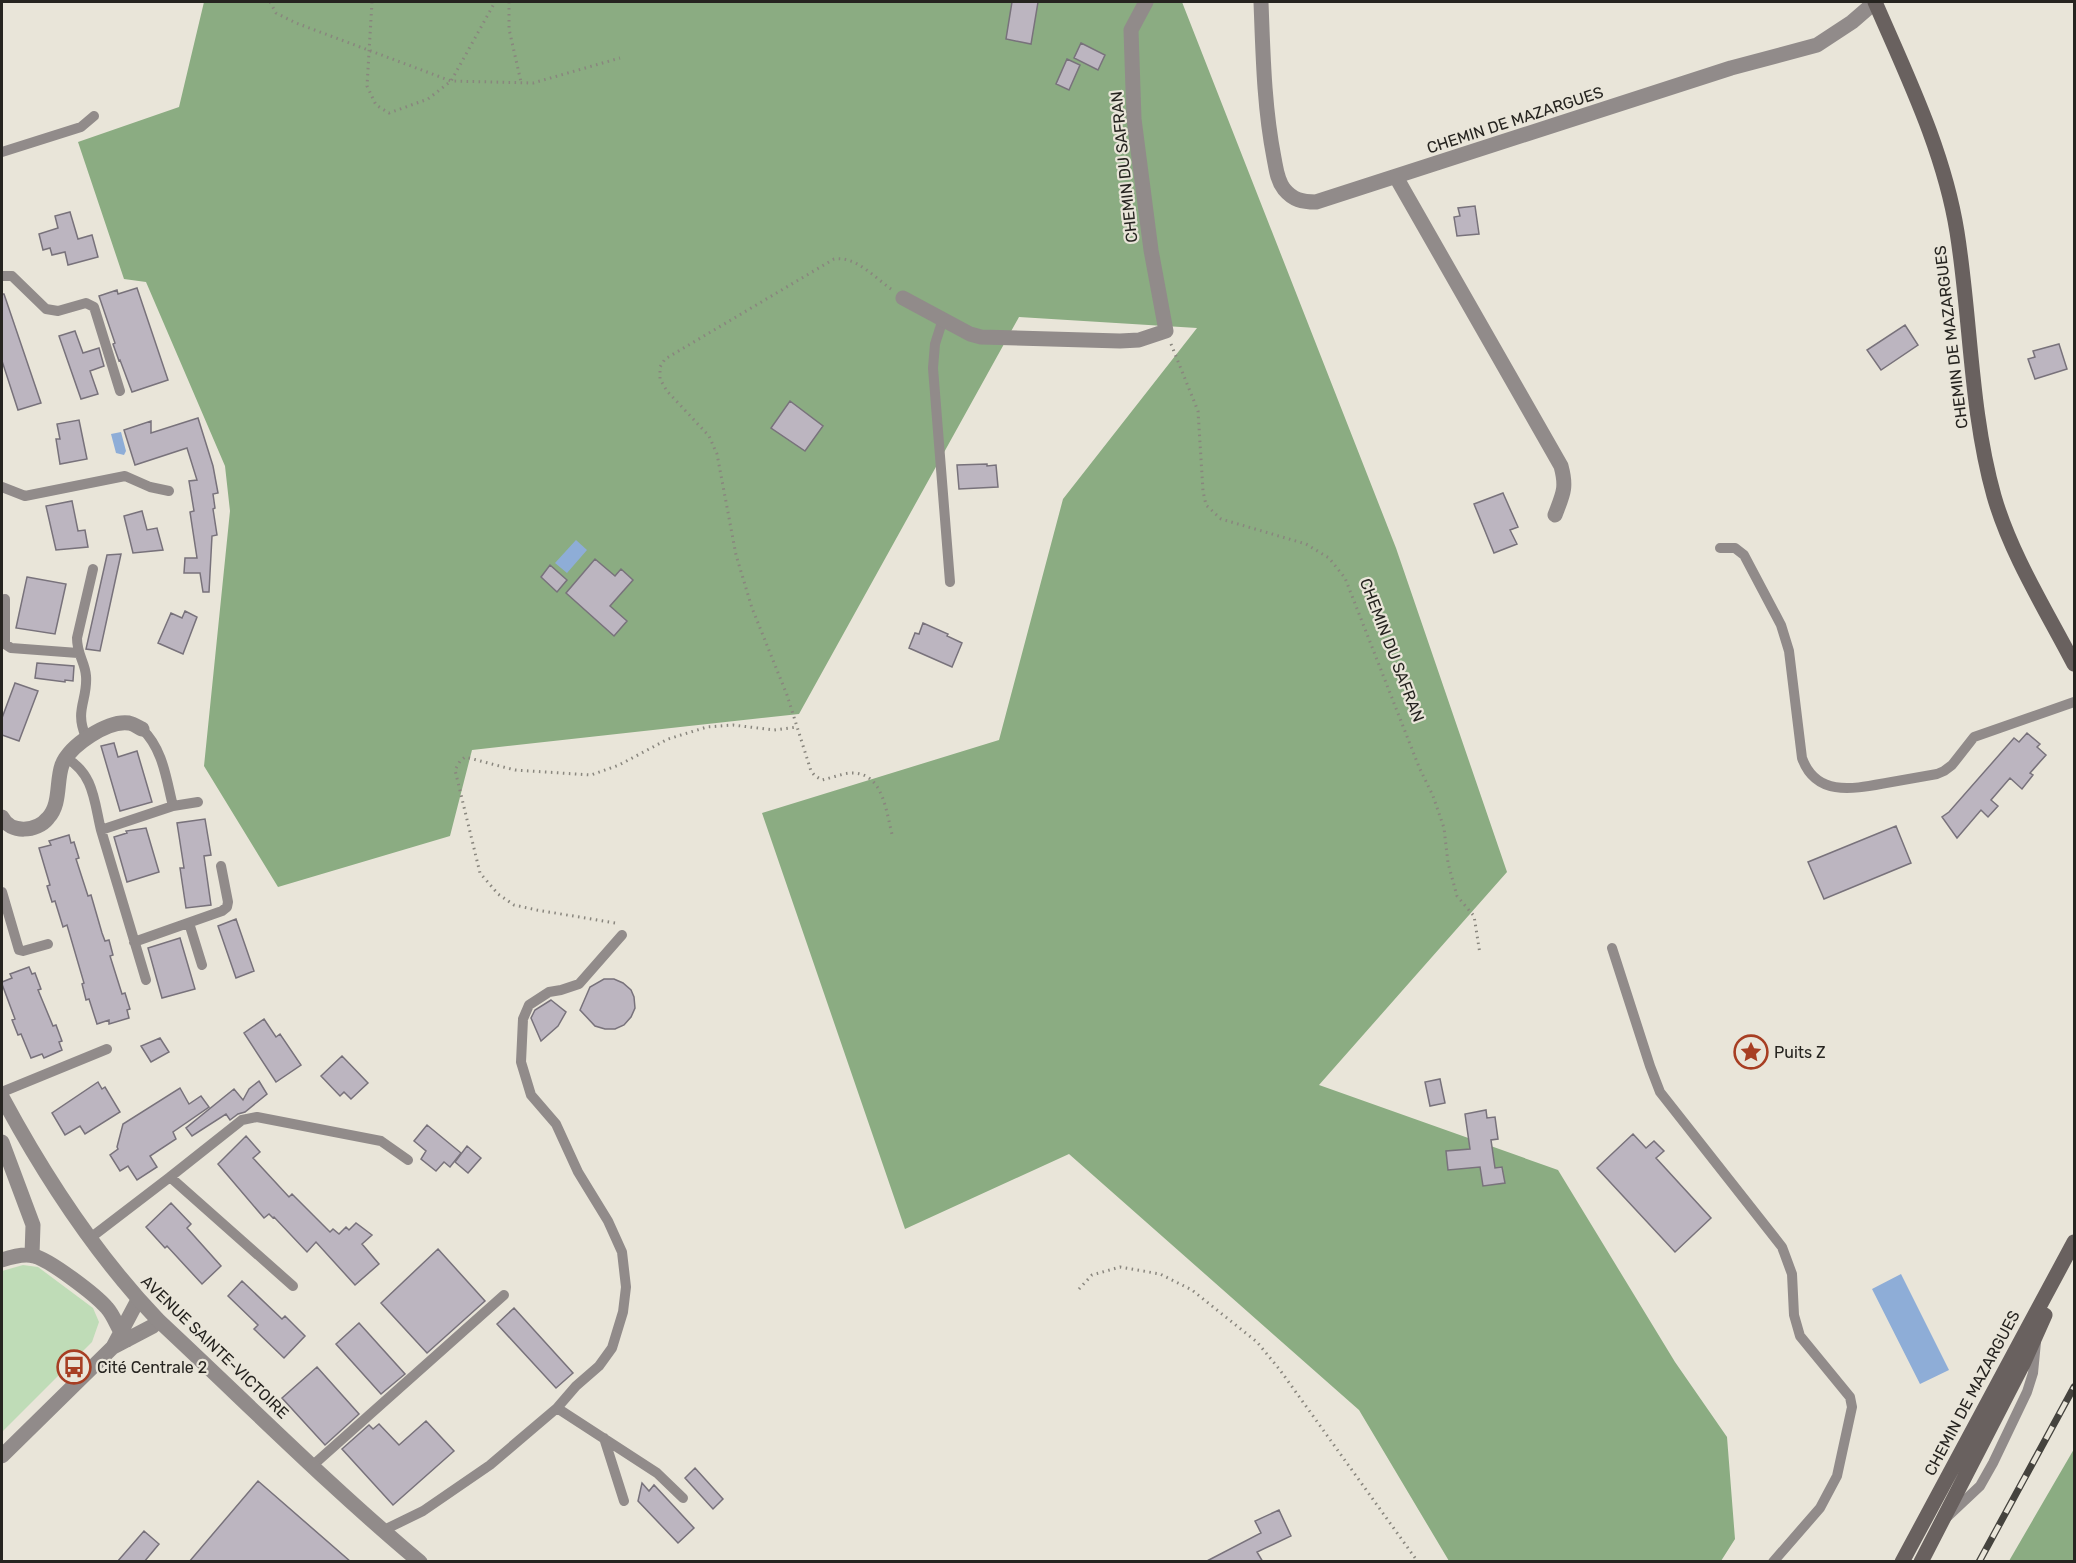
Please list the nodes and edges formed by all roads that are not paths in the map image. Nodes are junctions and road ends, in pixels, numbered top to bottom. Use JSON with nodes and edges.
{"nodes":[{"id":1,"x":1146,"y":2,"type":"edge"},
{"id":2,"x":1261,"y":2,"type":"edge"},
{"id":3,"x":1875,"y":2,"type":"edge"},
{"id":4,"x":94,"y":116,"type":"dead end"},
{"id":5,"x":2,"y":152,"type":"edge"},
{"id":6,"x":1396,"y":177,"type":"junction"},
{"id":7,"x":2,"y":276,"type":"edge"},
{"id":8,"x":903,"y":298,"type":"road end"},
{"id":9,"x":943,"y":319,"type":"junction"},
{"id":10,"x":120,"y":391,"type":"dead end"},
{"id":11,"x":2,"y":487,"type":"edge"},
{"id":12,"x":169,"y":491,"type":"dead end"},
{"id":13,"x":1555,"y":515,"type":"dead end"},
{"id":14,"x":1720,"y":548,"type":"dead end"},
{"id":15,"x":93,"y":569,"type":"dead end"},
{"id":16,"x":950,"y":582,"type":"dead end"},
{"id":17,"x":5,"y":599,"type":"dead end"},
{"id":18,"x":78,"y":653,"type":"junction"},
{"id":19,"x":2074,"y":664,"type":"edge"},
{"id":20,"x":2074,"y":702,"type":"edge"},
{"id":21,"x":142,"y":729,"type":"joint"},
{"id":22,"x":86,"y":737,"type":"junction"},
{"id":23,"x":66,"y":758,"type":"junction"},
{"id":24,"x":198,"y":802,"type":"dead end"},
{"id":25,"x":173,"y":806,"type":"junction"},
{"id":26,"x":2,"y":822,"type":"edge"},
{"id":27,"x":101,"y":830,"type":"junction"},
{"id":28,"x":221,"y":866,"type":"dead end"},
{"id":29,"x":2,"y":892,"type":"edge"},
{"id":30,"x":189,"y":923,"type":"junction"},
{"id":31,"x":622,"y":935,"type":"road end"},
{"id":32,"x":134,"y":942,"type":"junction"},
{"id":33,"x":48,"y":944,"type":"dead end"},
{"id":34,"x":1612,"y":948,"type":"dead end"},
{"id":35,"x":202,"y":965,"type":"dead end"},
{"id":36,"x":146,"y":980,"type":"dead end"},
{"id":37,"x":107,"y":1048,"type":"dead end"},
{"id":38,"x":2,"y":1092,"type":"edge"},
{"id":39,"x":2,"y":1097,"type":"edge"},
{"id":40,"x":2,"y":1142,"type":"edge"},
{"id":41,"x":408,"y":1160,"type":"dead end"},
{"id":42,"x":170,"y":1177,"type":"junction"},
{"id":43,"x":89,"y":1239,"type":"junction"},
{"id":44,"x":2074,"y":1242,"type":"edge"},
{"id":45,"x":2074,"y":1251,"type":"edge"},
{"id":46,"x":32,"y":1255,"type":"junction"},
{"id":47,"x":2,"y":1260,"type":"edge"},
{"id":48,"x":293,"y":1286,"type":"dead end"},
{"id":49,"x":504,"y":1295,"type":"dead end"},
{"id":50,"x":138,"y":1300,"type":"junction"},
{"id":51,"x":158,"y":1320,"type":"junction"},
{"id":52,"x":120,"y":1340,"type":"junction"},
{"id":53,"x":557,"y":1408,"type":"junction"},
{"id":54,"x":604,"y":1438,"type":"junction"},
{"id":55,"x":2,"y":1456,"type":"edge"},
{"id":56,"x":312,"y":1466,"type":"junction"},
{"id":57,"x":683,"y":1498,"type":"dead end"},
{"id":58,"x":624,"y":1501,"type":"dead end"},
{"id":59,"x":382,"y":1531,"type":"junction"},
{"id":60,"x":420,"y":1562,"type":"edge"},
{"id":61,"x":1773,"y":1562,"type":"edge"},
{"id":62,"x":1902,"y":1562,"type":"edge"},
{"id":63,"x":1920,"y":1562,"type":"edge"}],
"edges":[{"from":1,"to":9,"type":"street","name":"CHEMIN DU SAFRAN"},
{"from":2,"to":6,"type":"street","name":"CHEMIN DE MAZARGUES"},
{"from":3,"to":6,"type":"street","name":"CHEMIN DE MAZARGUES"},
{"from":3,"to":19,"type":"main road","name":"CHEMIN DE MAZARGUES"},
{"from":4,"to":5,"type":"lane"},
{"from":6,"to":13,"type":"street"},
{"from":7,"to":10,"type":"lane"},
{"from":8,"to":9,"type":"street"},
{"from":9,"to":16,"type":"lane"},
{"from":11,"to":12,"type":"lane"},
{"from":14,"to":20,"type":"lane"},
{"from":15,"to":18,"type":"lane"},
{"from":17,"to":18,"type":"lane"},
{"from":18,"to":22,"type":"lane"},
{"from":21,"to":22,"type":"street"},
{"from":21,"to":25,"type":"lane"},
{"from":22,"to":23,"type":"street"},
{"from":23,"to":26,"type":"street"},
{"from":23,"to":27,"type":"lane"},
{"from":24,"to":25,"type":"lane"},
{"from":25,"to":27,"type":"lane"},
{"from":27,"to":32,"type":"lane"},
{"from":28,"to":30,"type":"lane"},
{"from":29,"to":33,"type":"lane"},
{"from":30,"to":32,"type":"lane"},
{"from":30,"to":35,"type":"lane"},
{"from":31,"to":53,"type":"lane"},
{"from":32,"to":36,"type":"lane"},
{"from":34,"to":61,"type":"lane"},
{"from":37,"to":38,"type":"lane"},
{"from":39,"to":43,"type":"street","name":"AVENUE SAINTE-VICTOIRE"},
{"from":40,"to":46,"type":"street"},
{"from":41,"to":42,"type":"lane"},
{"from":42,"to":43,"type":"lane"},
{"from":42,"to":48,"type":"lane"},
{"from":43,"to":50,"type":"street","name":"AVENUE SAINTE-VICTOIRE"},
{"from":44,"to":62,"type":"main road","name":"CHEMIN DE MAZARGUES"},
{"from":45,"to":63,"type":"main road","name":"CHEMIN DE MAZARGUES"},
{"from":46,"to":47,"type":"street"},
{"from":46,"to":52,"type":"street"},
{"from":49,"to":56,"type":"lane"},
{"from":50,"to":51,"type":"street","name":"AVENUE SAINTE-VICTOIRE"},
{"from":50,"to":52,"type":"street"},
{"from":51,"to":52,"type":"street"},
{"from":51,"to":56,"type":"street","name":"AVENUE SAINTE-VICTOIRE"},
{"from":52,"to":55,"type":"street"},
{"from":53,"to":54,"type":"lane"},
{"from":53,"to":59,"type":"lane"},
{"from":54,"to":57,"type":"lane"},
{"from":54,"to":58,"type":"lane"},
{"from":56,"to":59,"type":"street","name":"AVENUE SAINTE-VICTOIRE"},
{"from":59,"to":60,"type":"street","name":"AVENUE SAINTE-VICTOIRE"}]}
